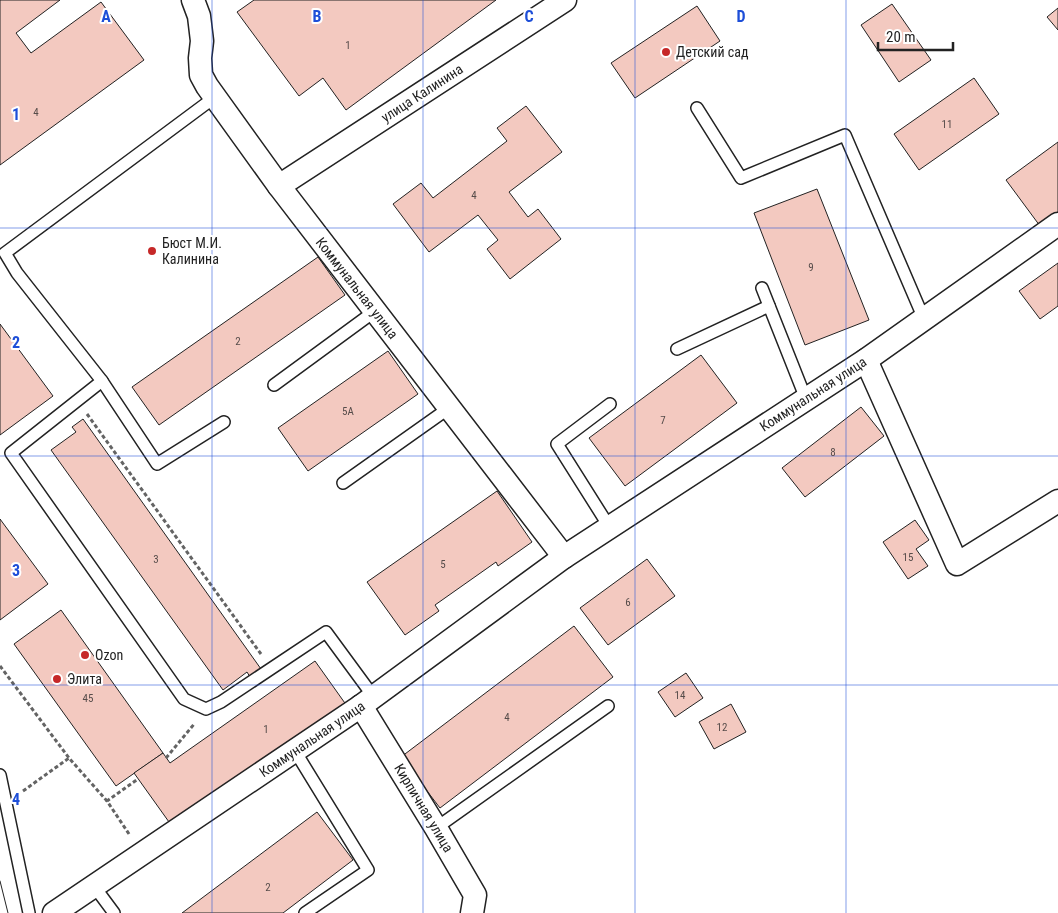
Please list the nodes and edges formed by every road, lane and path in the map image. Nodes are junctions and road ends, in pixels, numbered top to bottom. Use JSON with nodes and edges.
{"nodes":[{"id":1,"x":194,"y":0,"type":"edge"},
{"id":2,"x":565,"y":0,"type":"edge"},
{"id":3,"x":215,"y":97,"type":"junction"},
{"id":4,"x":697,"y":108,"type":"dead end"},
{"id":5,"x":279,"y":186,"type":"junction"},
{"id":6,"x":1058,"y":224,"type":"edge"},
{"id":7,"x":2,"y":250,"type":"edge"},
{"id":8,"x":762,"y":288,"type":"dead end"},
{"id":9,"x":769,"y":306,"type":"junction"},
{"id":10,"x":375,"y":311,"type":"junction"},
{"id":11,"x":924,"y":319,"type":"junction"},
{"id":12,"x":677,"y":349,"type":"dead end"},
{"id":13,"x":866,"y":360,"type":"junction"},
{"id":14,"x":102,"y":381,"type":"junction"},
{"id":15,"x":274,"y":385,"type":"dead end"},
{"id":16,"x":806,"y":399,"type":"junction"},
{"id":17,"x":77,"y":401,"type":"junction"},
{"id":18,"x":610,"y":404,"type":"dead end"},
{"id":19,"x":449,"y":408,"type":"junction"},
{"id":20,"x":224,"y":422,"type":"dead end"},
{"id":21,"x":343,"y":483,"type":"dead end"},
{"id":22,"x":1058,"y":500,"type":"edge"},
{"id":23,"x":610,"y":528,"type":"junction"},
{"id":24,"x":564,"y":557,"type":"junction"},
{"id":25,"x":0,"y":666,"type":"edge"},
{"id":26,"x":271,"y":668,"type":"junction"},
{"id":27,"x":367,"y":701,"type":"junction"},
{"id":28,"x":608,"y":706,"type":"dead end"},
{"id":29,"x":206,"y":709,"type":"junction"},
{"id":30,"x":294,"y":751,"type":"junction"},
{"id":31,"x":69,"y":758,"type":"junction"},
{"id":32,"x":166,"y":758,"type":"dead end"},
{"id":33,"x":0,"y":775,"type":"edge"},
{"id":34,"x":138,"y":779,"type":"dead end"},
{"id":35,"x":108,"y":801,"type":"junction"},
{"id":36,"x":7,"y":802,"type":"junction"},
{"id":37,"x":436,"y":828,"type":"junction"},
{"id":38,"x":142,"y":854,"type":"junction"},
{"id":39,"x":94,"y":886,"type":"junction"},
{"id":40,"x":29,"y":913,"type":"edge"},
{"id":41,"x":54,"y":913,"type":"edge"},
{"id":42,"x":114,"y":913,"type":"edge"},
{"id":43,"x":305,"y":913,"type":"edge"},
{"id":44,"x":472,"y":913,"type":"edge"}],
"edges":[{"from":1,"to":3,"type":"street","name":"Коммунальная улица"},
{"from":2,"to":5,"type":"street","name":"улица Калинина"},
{"from":3,"to":5,"type":"street","name":"Коммунальная улица"},
{"from":3,"to":7,"type":"lane"},
{"from":4,"to":11,"type":"lane"},
{"from":5,"to":10,"type":"street","name":"Коммунальная улица"},
{"from":6,"to":11,"type":"street","name":"Коммунальная улица"},
{"from":7,"to":14,"type":"lane"},
{"from":8,"to":9,"type":"lane"},
{"from":9,"to":12,"type":"lane"},
{"from":9,"to":16,"type":"lane"},
{"from":10,"to":15,"type":"lane"},
{"from":10,"to":19,"type":"street","name":"Коммунальная улица"},
{"from":11,"to":13,"type":"street","name":"Коммунальная улица"},
{"from":13,"to":16,"type":"street","name":"Коммунальная улица"},
{"from":13,"to":22,"type":"street"},
{"from":14,"to":17,"type":"lane"},
{"from":14,"to":20,"type":"lane"},
{"from":16,"to":23,"type":"street","name":"Коммунальная улица"},
{"from":17,"to":26,"type":"path"},
{"from":17,"to":29,"type":"lane"},
{"from":18,"to":23,"type":"lane"},
{"from":19,"to":21,"type":"lane"},
{"from":19,"to":24,"type":"street","name":"Коммунальная улица"},
{"from":23,"to":24,"type":"street","name":"Коммунальная улица"},
{"from":24,"to":27,"type":"street","name":"Коммунальная улица"},
{"from":25,"to":31,"type":"path"},
{"from":26,"to":27,"type":"lane"},
{"from":26,"to":29,"type":"lane"},
{"from":27,"to":30,"type":"street","name":"Коммунальная улица"},
{"from":27,"to":37,"type":"street","name":"Кирпичная улица"},
{"from":28,"to":37,"type":"lane"},
{"from":29,"to":32,"type":"path"},
{"from":30,"to":38,"type":"street","name":"Коммунальная улица"},
{"from":30,"to":43,"type":"lane"},
{"from":31,"to":35,"type":"path"},
{"from":31,"to":36,"type":"path"},
{"from":33,"to":36,"type":"lane"},
{"from":34,"to":35,"type":"path"},
{"from":35,"to":38,"type":"path"},
{"from":36,"to":40,"type":"lane"},
{"from":37,"to":44,"type":"street","name":"Кирпичная улица"},
{"from":38,"to":39,"type":"street","name":"Коммунальная улица"},
{"from":39,"to":41,"type":"street","name":"Коммунальная улица"},
{"from":39,"to":42,"type":"lane"}]}
